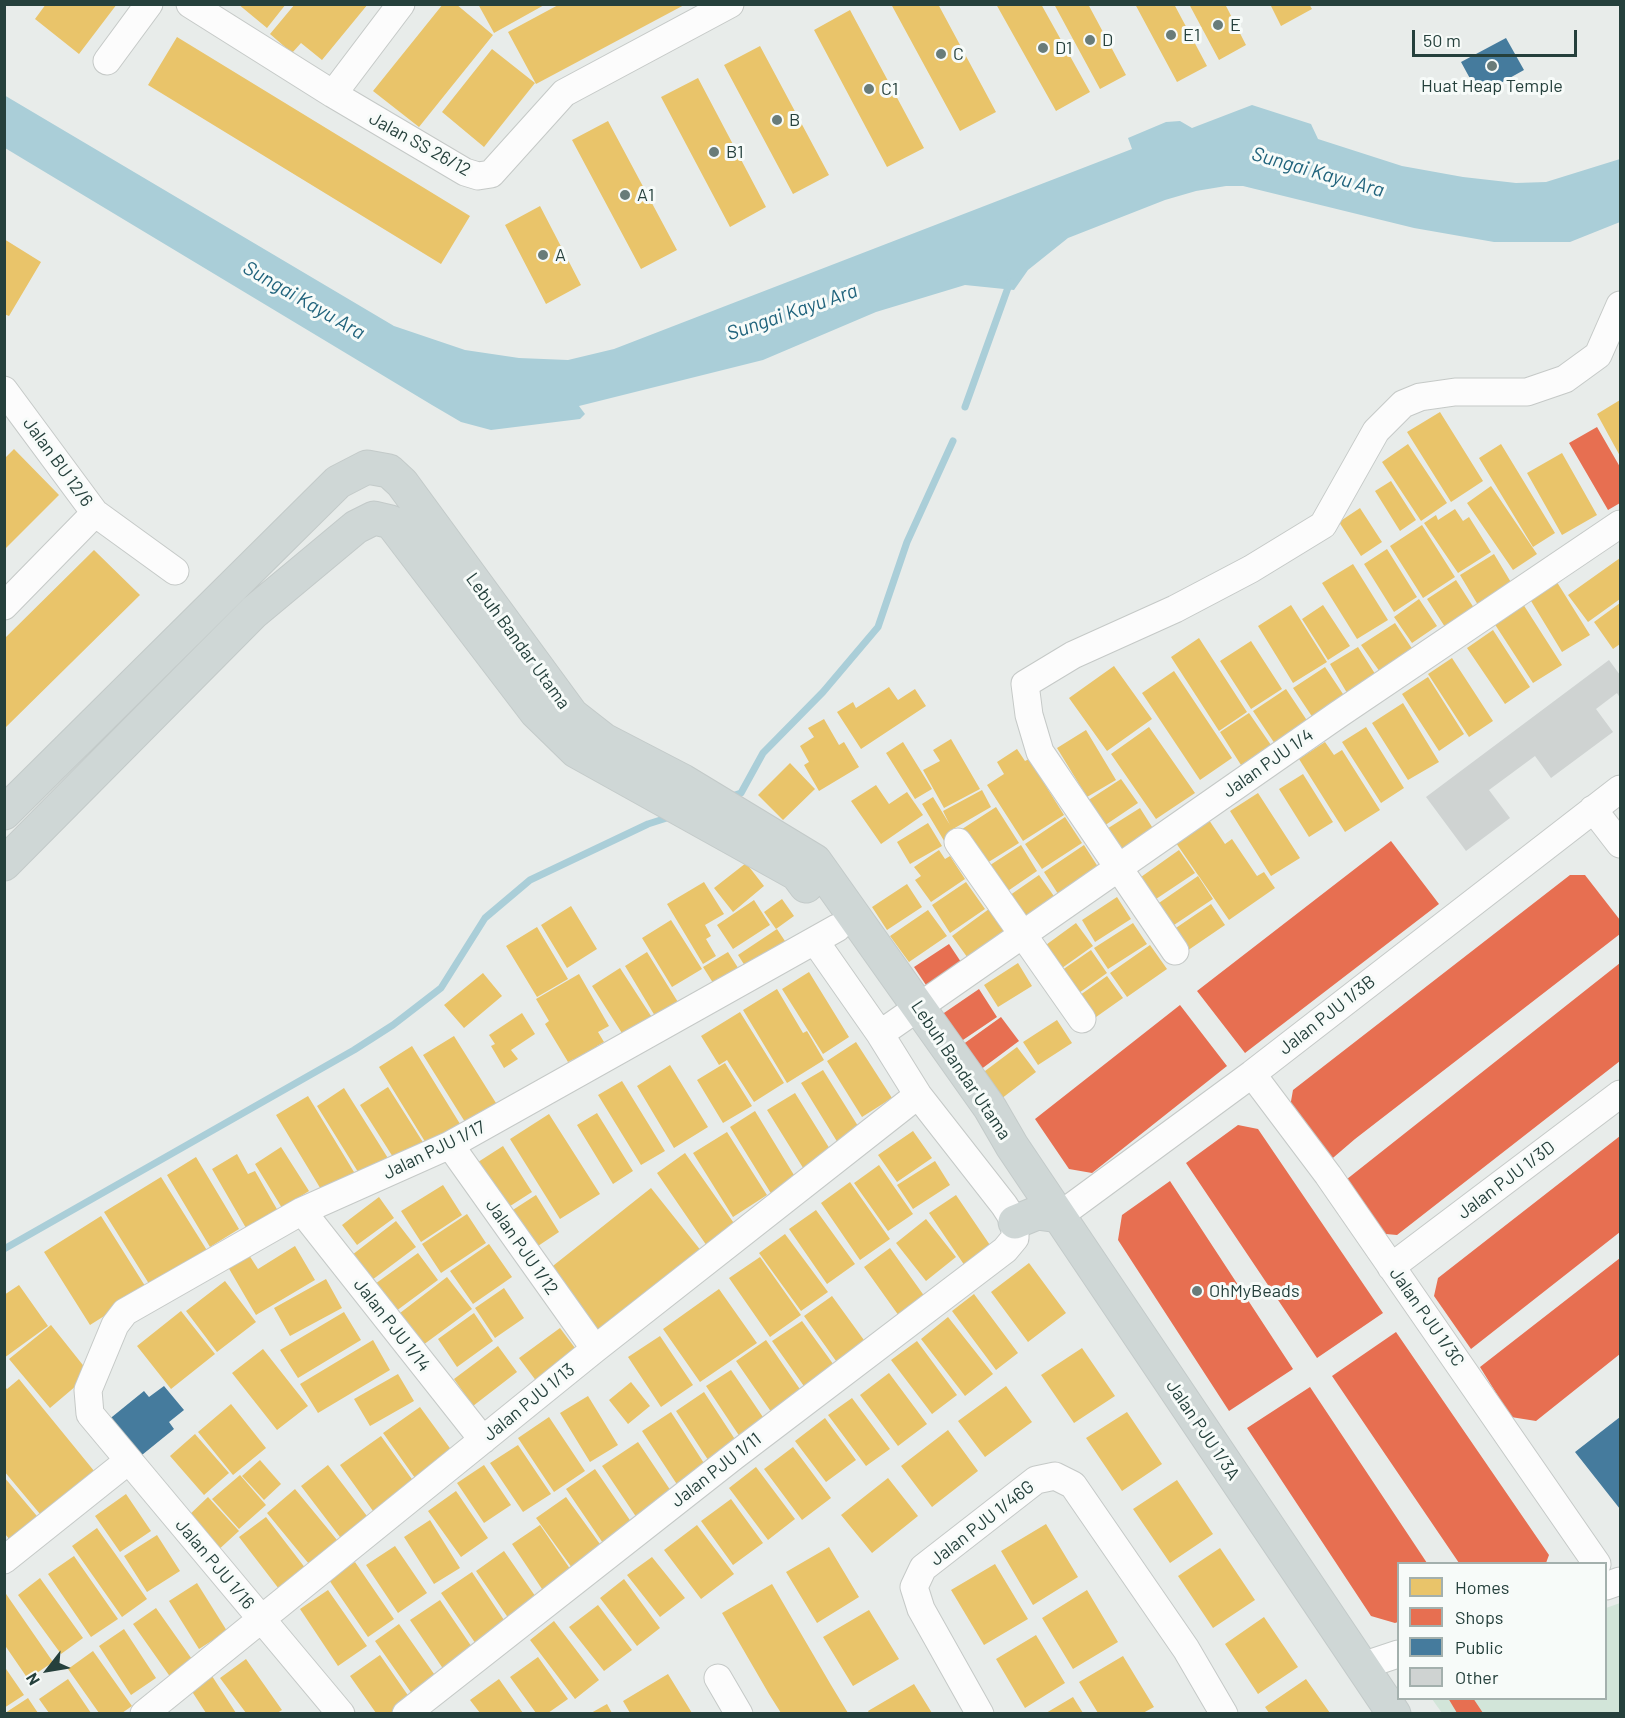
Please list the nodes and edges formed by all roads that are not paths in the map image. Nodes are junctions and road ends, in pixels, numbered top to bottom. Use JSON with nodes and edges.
{"nodes":[{"id":1,"x":149,"y":4,"type":"edge"},
{"id":2,"x":190,"y":4,"type":"edge"},
{"id":3,"x":401,"y":4,"type":"edge"},
{"id":4,"x":730,"y":4,"type":"edge"},
{"id":5,"x":107,"y":61,"type":"dead end"},
{"id":6,"x":333,"y":94,"type":"junction"},
{"id":7,"x":1620,"y":305,"type":"edge"},
{"id":8,"x":4,"y":390,"type":"edge"},
{"id":9,"x":94,"y":513,"type":"junction"},
{"id":10,"x":1620,"y":524,"type":"edge"},
{"id":11,"x":175,"y":571,"type":"dead end"},
{"id":12,"x":241,"y":602,"type":"junction"},
{"id":13,"x":4,"y":606,"type":"edge"},
{"id":14,"x":510,"y":653,"type":"junction"},
{"id":15,"x":1620,"y":789,"type":"edge"},
{"id":16,"x":1593,"y":809,"type":"junction"},
{"id":17,"x":4,"y":813,"type":"edge"},
{"id":18,"x":958,"y":842,"type":"dead end"},
{"id":19,"x":1620,"y":844,"type":"edge"},
{"id":20,"x":767,"y":845,"type":"junction"},
{"id":21,"x":4,"y":864,"type":"edge"},
{"id":22,"x":1118,"y":867,"type":"junction"},
{"id":23,"x":826,"y":934,"type":"junction"},
{"id":24,"x":1022,"y":934,"type":"junction"},
{"id":25,"x":1175,"y":951,"type":"dead end"},
{"id":26,"x":1082,"y":1019,"type":"dead end"},
{"id":27,"x":900,"y":1021,"type":"junction"},
{"id":28,"x":1252,"y":1074,"type":"junction"},
{"id":29,"x":1620,"y":1094,"type":"edge"},
{"id":30,"x":918,"y":1095,"type":"junction"},
{"id":31,"x":450,"y":1145,"type":"junction"},
{"id":32,"x":1012,"y":1146,"type":"joint"},
{"id":33,"x":302,"y":1211,"type":"junction"},
{"id":34,"x":1059,"y":1216,"type":"junction"},
{"id":35,"x":1015,"y":1222,"type":"junction"},
{"id":36,"x":1391,"y":1267,"type":"junction"},
{"id":37,"x":595,"y":1350,"type":"junction"},
{"id":38,"x":90,"y":1414,"type":"joint"},
{"id":39,"x":483,"y":1440,"type":"junction"},
{"id":40,"x":128,"y":1461,"type":"junction"},
{"id":41,"x":4,"y":1560,"type":"edge"},
{"id":42,"x":1597,"y":1562,"type":"edge"},
{"id":43,"x":260,"y":1618,"type":"junction"},
{"id":44,"x":1397,"y":1654,"type":"edge"},
{"id":45,"x":1362,"y":1666,"type":"junction"},
{"id":46,"x":718,"y":1678,"type":"dead end"},
{"id":47,"x":144,"y":1713,"type":"edge"},
{"id":48,"x":341,"y":1713,"type":"edge"},
{"id":49,"x":406,"y":1713,"type":"edge"},
{"id":50,"x":739,"y":1713,"type":"edge"},
{"id":51,"x":980,"y":1713,"type":"edge"},
{"id":52,"x":1224,"y":1713,"type":"edge"},
{"id":53,"x":1394,"y":1713,"type":"edge"}],
"edges":[{"from":1,"to":5,"type":"street"},
{"from":2,"to":6,"type":"street","name":"Jalan SS 26/12"},
{"from":3,"to":6,"type":"street"},
{"from":4,"to":6,"type":"street","name":"Jalan SS 26/12"},
{"from":7,"to":22,"type":"street"},
{"from":8,"to":9,"type":"street","name":"Jalan BU 12/6"},
{"from":9,"to":11,"type":"street","name":"Jalan BU 12/6"},
{"from":9,"to":13,"type":"street"},
{"from":10,"to":22,"type":"street","name":"Jalan PJU 1/4"},
{"from":12,"to":14,"type":"main road","name":"Lebuh Bandar Utama"},
{"from":12,"to":14,"type":"main road","name":"Lebuh Bandar Utama"},
{"from":12,"to":17,"type":"main road","name":"Lebuh Bandar Utama"},
{"from":12,"to":21,"type":"main road","name":"Lebuh Bandar Utama"},
{"from":14,"to":20,"type":"main road","name":"Lebuh Bandar Utama"},
{"from":14,"to":20,"type":"main road","name":"Lebuh Bandar Utama"},
{"from":15,"to":16,"type":"street","name":"Jalan PJU 1/3B"},
{"from":16,"to":19,"type":"street"},
{"from":16,"to":28,"type":"street","name":"Jalan PJU 1/3B"},
{"from":18,"to":24,"type":"street"},
{"from":20,"to":23,"type":"main road","name":"Lebuh Bandar Utama"},
{"from":20,"to":27,"type":"main road","name":"Lebuh Bandar Utama"},
{"from":22,"to":24,"type":"street","name":"Jalan PJU 1/4"},
{"from":22,"to":25,"type":"street"},
{"from":23,"to":27,"type":"main road","name":"Lebuh Bandar Utama"},
{"from":23,"to":31,"type":"street","name":"Jalan PJU 1/17"},
{"from":24,"to":26,"type":"street"},
{"from":24,"to":27,"type":"street","name":"Jalan PJU 1/4"},
{"from":27,"to":30,"type":"street"},
{"from":27,"to":32,"type":"main road","name":"Lebuh Bandar Utama"},
{"from":28,"to":34,"type":"street","name":"Jalan PJU 1/3B"},
{"from":28,"to":36,"type":"street","name":"Jalan PJU 1/3C"},
{"from":29,"to":36,"type":"street","name":"Jalan PJU 1/3D"},
{"from":30,"to":35,"type":"street"},
{"from":30,"to":37,"type":"street","name":"Jalan PJU 1/13"},
{"from":31,"to":33,"type":"street","name":"Jalan PJU 1/17"},
{"from":31,"to":37,"type":"street","name":"Jalan PJU 1/12"},
{"from":32,"to":34,"type":"main road","name":"Jalan PJU 1/3A"},
{"from":33,"to":38,"type":"street","name":"Jalan PJU 1/17"},
{"from":33,"to":39,"type":"street","name":"Jalan PJU 1/14"},
{"from":34,"to":35,"type":"main road"},
{"from":34,"to":45,"type":"main road","name":"Jalan PJU 1/3A"},
{"from":35,"to":49,"type":"street","name":"Jalan PJU 1/11"},
{"from":36,"to":42,"type":"street","name":"Jalan PJU 1/3C"},
{"from":37,"to":39,"type":"street","name":"Jalan PJU 1/13"},
{"from":38,"to":40,"type":"street","name":"Jalan PJU 1/16"},
{"from":39,"to":43,"type":"street","name":"Jalan PJU 1/13"},
{"from":40,"to":41,"type":"street"},
{"from":40,"to":43,"type":"street","name":"Jalan PJU 1/16"},
{"from":43,"to":47,"type":"street","name":"Jalan PJU 1/13"},
{"from":43,"to":48,"type":"street","name":"Jalan PJU 1/16"},
{"from":44,"to":45,"type":"street"},
{"from":45,"to":53,"type":"main road","name":"Jalan PJU 1/3A"},
{"from":46,"to":50,"type":"street"},
{"from":51,"to":52,"type":"street","name":"Jalan PJU 1/46G"}]}
